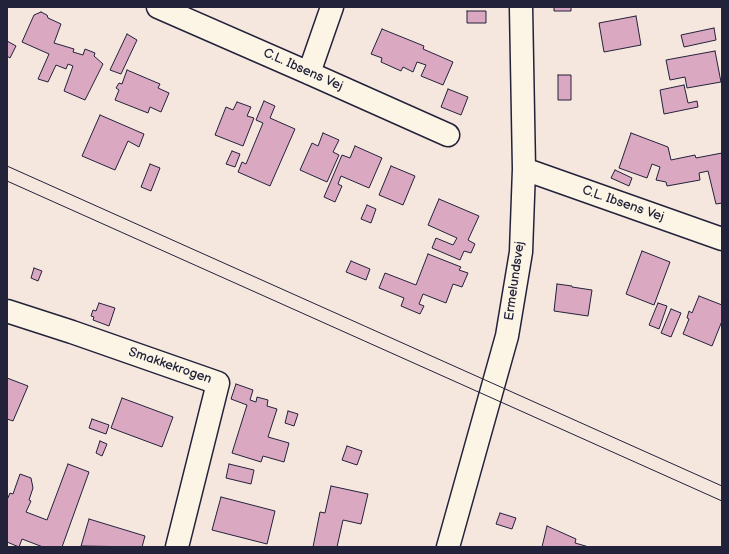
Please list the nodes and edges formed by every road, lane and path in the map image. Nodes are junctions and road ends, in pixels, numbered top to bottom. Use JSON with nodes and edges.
{"nodes":[{"id":1,"x":158,"y":7,"type":"edge"},
{"id":2,"x":332,"y":7,"type":"edge"},
{"id":3,"x":521,"y":7,"type":"edge"},
{"id":4,"x":309,"y":73,"type":"junction"},
{"id":5,"x":448,"y":136,"type":"dead end"},
{"id":6,"x":524,"y":169,"type":"junction"},
{"id":7,"x":722,"y":239,"type":"edge"},
{"id":8,"x":7,"y":311,"type":"edge"},
{"id":9,"x":178,"y":547,"type":"edge"},
{"id":10,"x":448,"y":547,"type":"edge"}],
"edges":[{"from":1,"to":4,"type":"street","name":"C.L. Ibsens Vej"},
{"from":2,"to":4,"type":"street"},
{"from":3,"to":6,"type":"street","name":"Ermelundsvej"},
{"from":4,"to":5,"type":"street","name":"C.L. Ibsens Vej"},
{"from":6,"to":7,"type":"street","name":"C.L. Ibsens Vej"},
{"from":6,"to":10,"type":"street","name":"Ermelundsvej"},
{"from":8,"to":9,"type":"street","name":"Smakkekrogen"}]}
